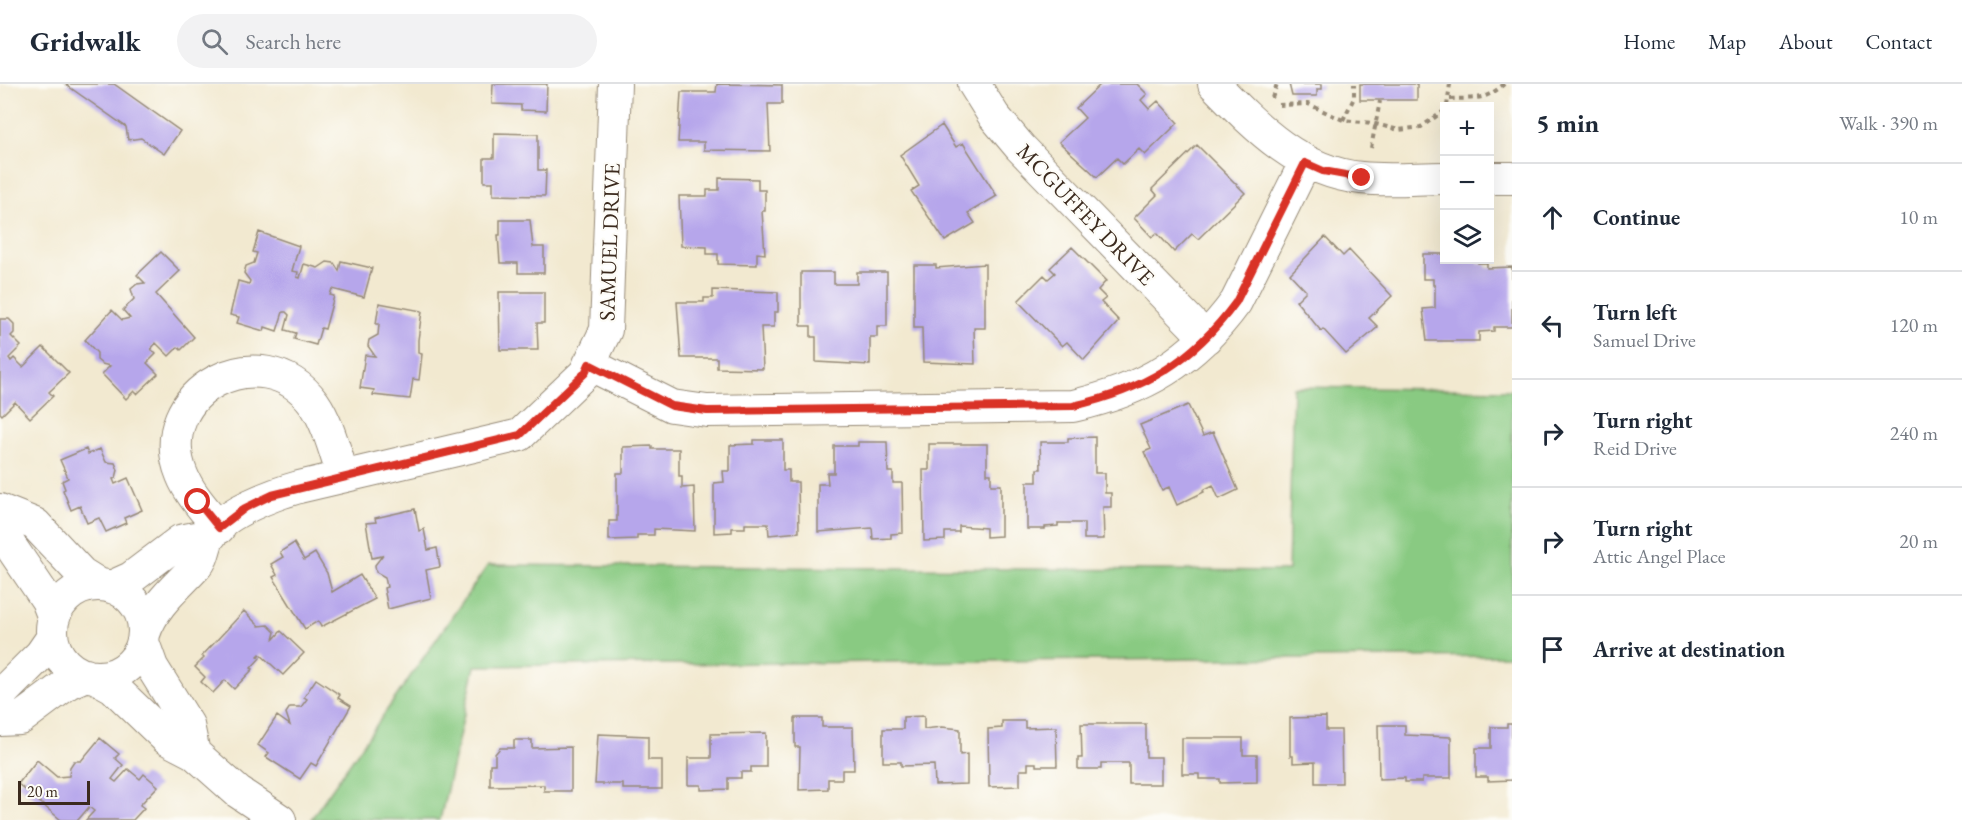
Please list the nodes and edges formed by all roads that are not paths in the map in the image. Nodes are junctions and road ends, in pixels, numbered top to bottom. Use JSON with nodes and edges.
{"nodes":[{"id":1,"x":615,"y":84,"type":"edge"},
{"id":2,"x":974,"y":84,"type":"edge"},
{"id":3,"x":1214,"y":84,"type":"edge"},
{"id":4,"x":1305,"y":163,"type":"junction"},
{"id":5,"x":1440,"y":178,"type":"edge"},
{"id":6,"x":1494,"y":178,"type":"edge"},
{"id":7,"x":1512,"y":178,"type":"edge"},
{"id":8,"x":1206,"y":338,"type":"junction"},
{"id":9,"x":589,"y":364,"type":"junction"},
{"id":10,"x":343,"y":476,"type":"junction"},
{"id":11,"x":0,"y":510,"type":"edge"},
{"id":12,"x":215,"y":531,"type":"junction"},
{"id":13,"x":106,"y":586,"type":"junction"},
{"id":14,"x":53,"y":628,"type":"junction"},
{"id":15,"x":144,"y":638,"type":"junction"},
{"id":16,"x":91,"y":676,"type":"junction"},
{"id":17,"x":0,"y":700,"type":"edge"},
{"id":18,"x":0,"y":720,"type":"edge"},
{"id":19,"x":194,"y":753,"type":"junction"},
{"id":20,"x":280,"y":820,"type":"edge"}],
"edges":[{"from":1,"to":9,"type":"street","name":"SAMUEL DRIVE"},
{"from":2,"to":8,"type":"street","name":"MCGUFFEY DRIVE"},
{"from":3,"to":4,"type":"street"},
{"from":4,"to":5,"type":"street"},
{"from":4,"to":8,"type":"street"},
{"from":6,"to":7,"type":"street"},
{"from":8,"to":9,"type":"street"},
{"from":9,"to":10,"type":"street","name":"SAMUEL DRIVE"},
{"from":10,"to":12,"type":"street","name":"SAMUEL DRIVE"},
{"from":10,"to":12,"type":"street"},
{"from":11,"to":13,"type":"street"},
{"from":11,"to":14,"type":"street"},
{"from":12,"to":13,"type":"street","name":"SAMUEL DRIVE"},
{"from":12,"to":15,"type":"street","name":"SAMUEL DRIVE"},
{"from":13,"to":14,"type":"street"},
{"from":13,"to":15,"type":"street"},
{"from":14,"to":16,"type":"street"},
{"from":14,"to":17,"type":"street"},
{"from":15,"to":16,"type":"street"},
{"from":15,"to":19,"type":"street"},
{"from":16,"to":18,"type":"street"},
{"from":16,"to":19,"type":"street"},
{"from":19,"to":20,"type":"street"}]}
